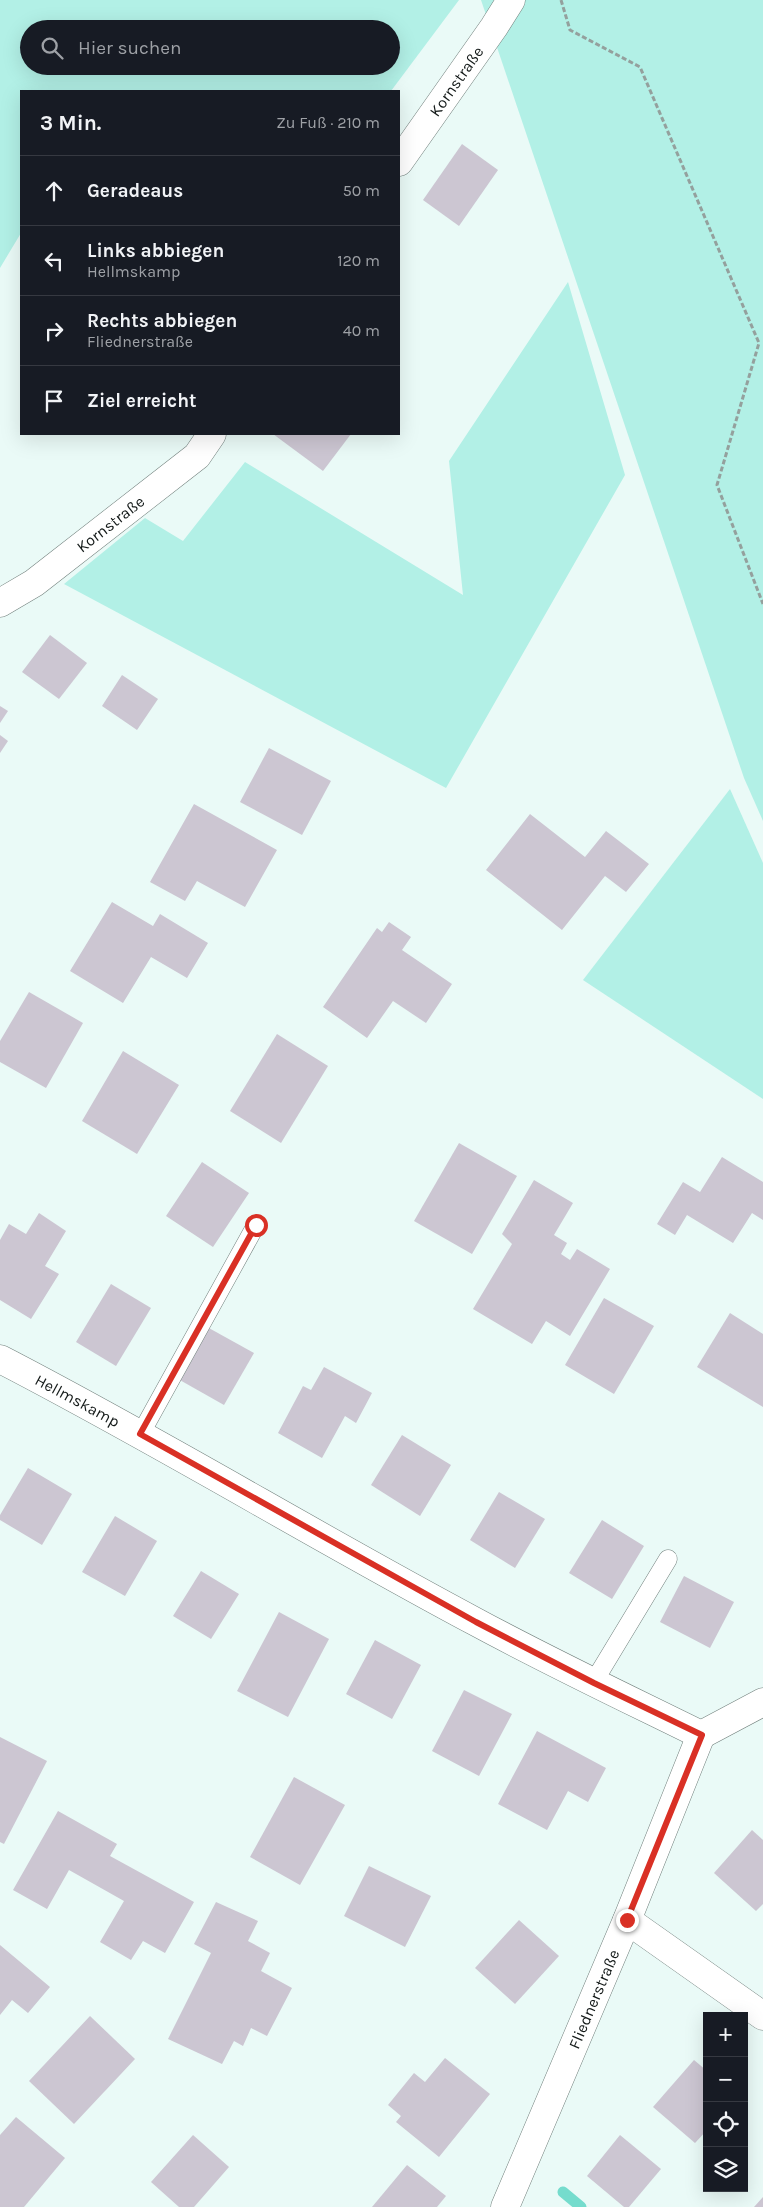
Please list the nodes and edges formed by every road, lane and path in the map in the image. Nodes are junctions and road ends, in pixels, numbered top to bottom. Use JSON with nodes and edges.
{"nodes":[{"id":1,"x":511,"y":0,"type":"edge"},
{"id":2,"x":561,"y":0,"type":"edge"},
{"id":3,"x":400,"y":161,"type":"edge"},
{"id":4,"x":211,"y":435,"type":"edge"},
{"id":5,"x":0,"y":603,"type":"edge"},
{"id":6,"x":763,"y":604,"type":"edge"},
{"id":7,"x":256,"y":1225,"type":"dead end"},
{"id":8,"x":0,"y":1358,"type":"edge"},
{"id":9,"x":140,"y":1434,"type":"junction"},
{"id":10,"x":668,"y":1559,"type":"dead end"},
{"id":11,"x":594,"y":1683,"type":"junction"},
{"id":12,"x":763,"y":1702,"type":"edge"},
{"id":13,"x":702,"y":1735,"type":"junction"},
{"id":14,"x":627,"y":1920,"type":"junction"},
{"id":15,"x":763,"y":2016,"type":"edge"},
{"id":16,"x":505,"y":2207,"type":"edge"}],
"edges":[{"from":1,"to":3,"type":"street","name":"Kornstraße"},
{"from":2,"to":6,"type":"path"},
{"from":4,"to":5,"type":"street","name":"Kornstraße"},
{"from":7,"to":9,"type":"lane"},
{"from":8,"to":9,"type":"street","name":"Hellmskamp"},
{"from":9,"to":11,"type":"street","name":"Hellmskamp"},
{"from":10,"to":11,"type":"lane"},
{"from":11,"to":13,"type":"street","name":"Hellmskamp"},
{"from":12,"to":13,"type":"street"},
{"from":13,"to":14,"type":"street","name":"Fliednerstraße"},
{"from":14,"to":15,"type":"street"},
{"from":14,"to":16,"type":"street","name":"Fliednerstraße"}]}
